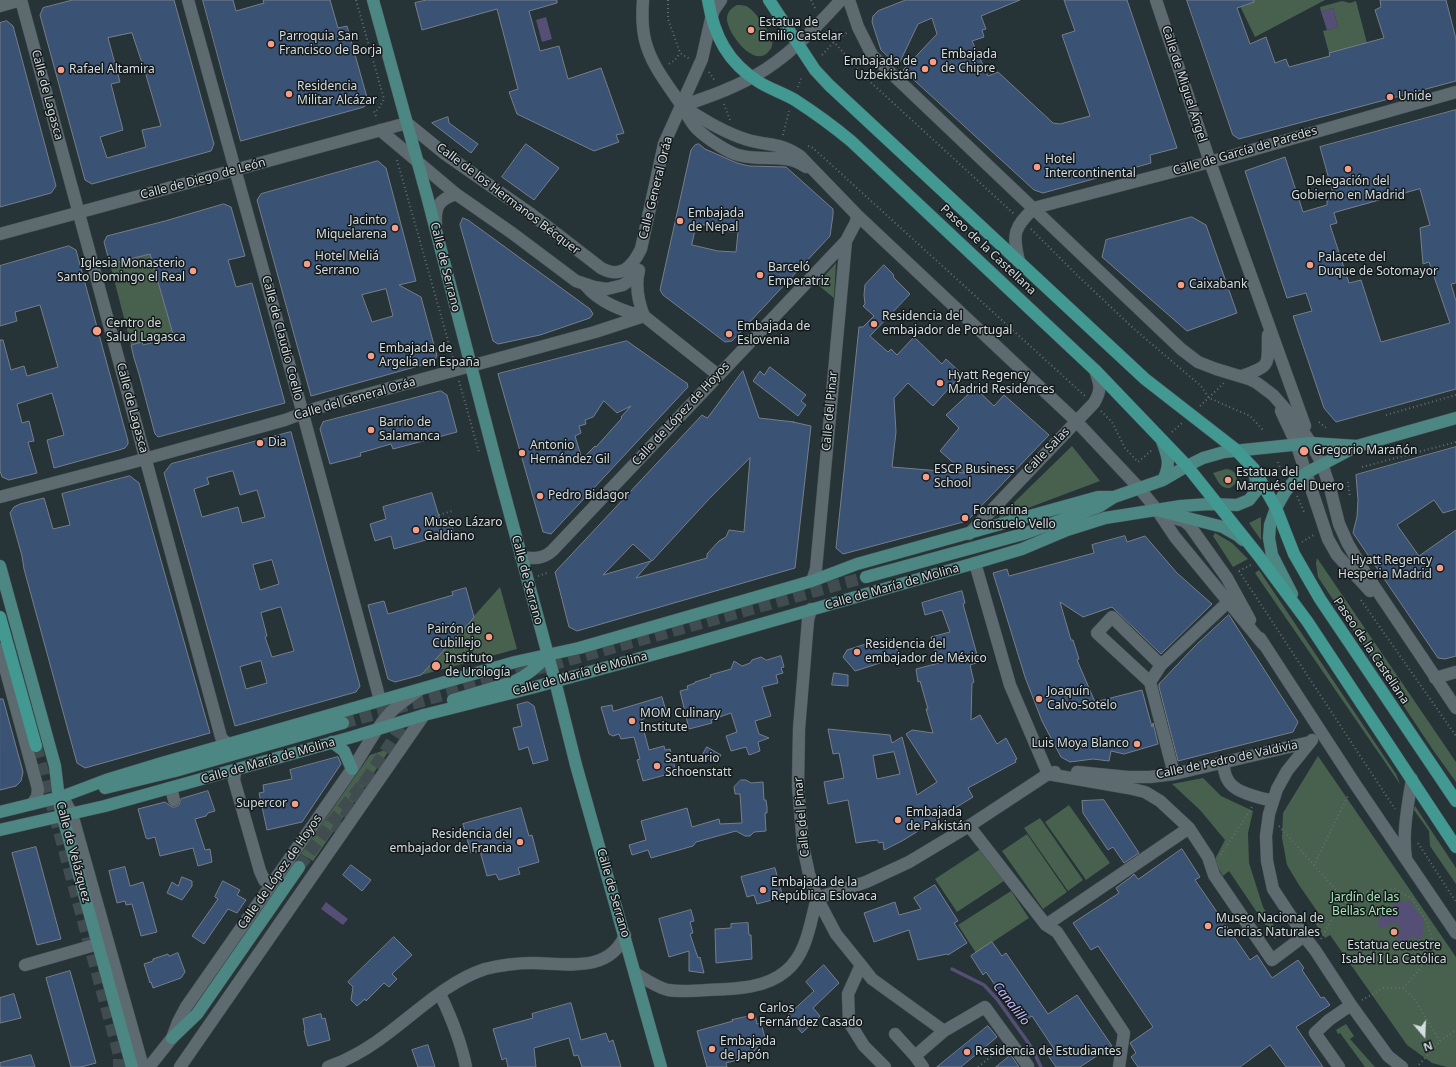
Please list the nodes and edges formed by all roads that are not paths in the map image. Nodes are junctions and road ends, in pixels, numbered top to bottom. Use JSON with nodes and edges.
{"nodes":[{"id":1,"x":21,"y":0,"type":"edge"},
{"id":2,"x":188,"y":0,"type":"edge"},
{"id":3,"x":373,"y":0,"type":"edge"},
{"id":4,"x":643,"y":0,"type":"edge"},
{"id":5,"x":708,"y":0,"type":"edge"},
{"id":6,"x":721,"y":0,"type":"edge"},
{"id":7,"x":769,"y":0,"type":"edge"},
{"id":8,"x":841,"y":0,"type":"edge"},
{"id":9,"x":849,"y":0,"type":"edge"},
{"id":10,"x":1156,"y":0,"type":"edge"},
{"id":11,"x":0,"y":6,"type":"edge"},
{"id":12,"x":711,"y":19,"type":"junction"},
{"id":13,"x":798,"y":44,"type":"junction"},
{"id":14,"x":752,"y":77,"type":"junction"},
{"id":15,"x":1456,"y":92,"type":"edge"},
{"id":16,"x":682,"y":106,"type":"junction"},
{"id":17,"x":407,"y":123,"type":"junction"},
{"id":18,"x":380,"y":130,"type":"junction"},
{"id":19,"x":418,"y":162,"type":"junction"},
{"id":20,"x":1210,"y":162,"type":"junction"},
{"id":21,"x":235,"y":170,"type":"junction"},
{"id":22,"x":826,"y":182,"type":"junction"},
{"id":23,"x":456,"y":194,"type":"junction"},
{"id":24,"x":1034,"y":208,"type":"junction"},
{"id":25,"x":80,"y":212,"type":"junction"},
{"id":26,"x":857,"y":215,"type":"junction"},
{"id":27,"x":0,"y":234,"type":"edge"},
{"id":28,"x":436,"y":234,"type":"junction"},
{"id":29,"x":846,"y":241,"type":"junction"},
{"id":30,"x":640,"y":249,"type":"junction"},
{"id":31,"x":1019,"y":261,"type":"junction"},
{"id":32,"x":638,"y":274,"type":"junction"},
{"id":33,"x":585,"y":284,"type":"junction"},
{"id":34,"x":644,"y":316,"type":"junction"},
{"id":35,"x":1268,"y":326,"type":"junction"},
{"id":36,"x":471,"y":367,"type":"junction"},
{"id":37,"x":1095,"y":370,"type":"junction"},
{"id":38,"x":718,"y":375,"type":"junction"},
{"id":39,"x":1242,"y":376,"type":"junction"},
{"id":40,"x":1273,"y":395,"type":"junction"},
{"id":41,"x":303,"y":414,"type":"junction"},
{"id":42,"x":1456,"y":418,"type":"edge"},
{"id":43,"x":1076,"y":421,"type":"junction"},
{"id":44,"x":1162,"y":441,"type":"junction"},
{"id":45,"x":1311,"y":443,"type":"junction"},
{"id":46,"x":1296,"y":444,"type":"junction"},
{"id":47,"x":1357,"y":446,"type":"junction"},
{"id":48,"x":1235,"y":449,"type":"junction"},
{"id":49,"x":145,"y":458,"type":"junction"},
{"id":50,"x":1322,"y":464,"type":"junction"},
{"id":51,"x":1187,"y":466,"type":"junction"},
{"id":52,"x":1254,"y":469,"type":"junction"},
{"id":53,"x":1306,"y":473,"type":"junction"},
{"id":54,"x":1163,"y":480,"type":"junction"},
{"id":55,"x":1139,"y":488,"type":"junction"},
{"id":56,"x":0,"y":497,"type":"edge"},
{"id":57,"x":1114,"y":497,"type":"junction"},
{"id":58,"x":1219,"y":505,"type":"junction"},
{"id":59,"x":1276,"y":508,"type":"junction"},
{"id":60,"x":1156,"y":510,"type":"junction"},
{"id":61,"x":969,"y":534,"type":"junction"},
{"id":62,"x":1252,"y":548,"type":"junction"},
{"id":63,"x":521,"y":557,"type":"junction"},
{"id":64,"x":975,"y":563,"type":"junction"},
{"id":65,"x":0,"y":566,"type":"edge"},
{"id":66,"x":866,"y":577,"type":"tunnel mouth"},
{"id":67,"x":812,"y":581,"type":"junction"},
{"id":68,"x":1228,"y":602,"type":"junction"},
{"id":69,"x":811,"y":610,"type":"junction"},
{"id":70,"x":0,"y":616,"type":"edge"},
{"id":71,"x":1308,"y":621,"type":"junction"},
{"id":72,"x":1399,"y":623,"type":"junction"},
{"id":73,"x":1263,"y":644,"type":"junction"},
{"id":74,"x":0,"y":649,"type":"edge"},
{"id":75,"x":548,"y":655,"type":"junction"},
{"id":76,"x":1161,"y":665,"type":"junction"},
{"id":77,"x":1456,"y":672,"type":"edge"},
{"id":78,"x":1435,"y":678,"type":"junction"},
{"id":79,"x":555,"y":681,"type":"junction"},
{"id":80,"x":1150,"y":682,"type":"junction"},
{"id":81,"x":424,"y":687,"type":"junction"},
{"id":82,"x":380,"y":700,"type":"junction"},
{"id":83,"x":1456,"y":708,"type":"edge"},
{"id":84,"x":424,"y":715,"type":"junction"},
{"id":85,"x":343,"y":724,"type":"tunnel mouth"},
{"id":86,"x":377,"y":730,"type":"junction"},
{"id":87,"x":1322,"y":734,"type":"junction"},
{"id":88,"x":332,"y":742,"type":"junction"},
{"id":89,"x":1310,"y":742,"type":"junction"},
{"id":90,"x":229,"y":744,"type":"junction"},
{"id":91,"x":36,"y":746,"type":"tunnel mouth"},
{"id":92,"x":1225,"y":762,"type":"junction"},
{"id":93,"x":235,"y":770,"type":"junction"},
{"id":94,"x":352,"y":770,"type":"junction"},
{"id":95,"x":1048,"y":774,"type":"junction"},
{"id":96,"x":1174,"y":774,"type":"junction"},
{"id":97,"x":1412,"y":779,"type":"junction"},
{"id":98,"x":171,"y":788,"type":"junction"},
{"id":99,"x":59,"y":798,"type":"junction"},
{"id":100,"x":174,"y":800,"type":"dead end"},
{"id":101,"x":1273,"y":800,"type":"junction"},
{"id":102,"x":1456,"y":802,"type":"edge"},
{"id":103,"x":32,"y":804,"type":"junction"},
{"id":104,"x":0,"y":812,"type":"edge"},
{"id":105,"x":67,"y":815,"type":"junction"},
{"id":106,"x":969,"y":826,"type":"junction"},
{"id":107,"x":1190,"y":828,"type":"junction"},
{"id":108,"x":0,"y":830,"type":"edge"},
{"id":109,"x":1456,"y":847,"type":"edge"},
{"id":110,"x":1406,"y":859,"type":"junction"},
{"id":111,"x":299,"y":867,"type":"tunnel mouth"},
{"id":112,"x":273,"y":881,"type":"junction"},
{"id":113,"x":817,"y":898,"type":"junction"},
{"id":114,"x":1046,"y":925,"type":"junction"},
{"id":115,"x":1456,"y":933,"type":"edge"},
{"id":116,"x":625,"y":936,"type":"junction"},
{"id":117,"x":1304,"y":936,"type":"junction"},
{"id":118,"x":98,"y":944,"type":"junction"},
{"id":119,"x":861,"y":964,"type":"junction"},
{"id":120,"x":25,"y":966,"type":"dead end"},
{"id":121,"x":635,"y":973,"type":"junction"},
{"id":122,"x":440,"y":994,"type":"junction"},
{"id":123,"x":1351,"y":1005,"type":"junction"},
{"id":124,"x":944,"y":1031,"type":"junction"},
{"id":125,"x":895,"y":1034,"type":"dead end"},
{"id":126,"x":172,"y":1038,"type":"junction"},
{"id":127,"x":915,"y":1056,"type":"junction"},
{"id":128,"x":132,"y":1067,"type":"edge"},
{"id":129,"x":144,"y":1067,"type":"edge"},
{"id":130,"x":149,"y":1067,"type":"edge"},
{"id":131,"x":180,"y":1067,"type":"edge"},
{"id":132,"x":328,"y":1067,"type":"edge"},
{"id":133,"x":466,"y":1067,"type":"edge"},
{"id":134,"x":661,"y":1067,"type":"edge"},
{"id":135,"x":885,"y":1067,"type":"edge"},
{"id":136,"x":923,"y":1067,"type":"edge"},
{"id":137,"x":1028,"y":1067,"type":"edge"},
{"id":138,"x":1119,"y":1067,"type":"edge"},
{"id":139,"x":1339,"y":1067,"type":"edge"},
{"id":140,"x":1402,"y":1067,"type":"edge"}],
"edges":[{"from":1,"to":11,"type":"street"},
{"from":1,"to":25,"type":"street","name":"Calle de Lagasca"},
{"from":2,"to":21,"type":"street","name":"Calle de Claudio Coello"},
{"from":3,"to":17,"type":"main road","name":"Calle de Serrano"},
{"from":4,"to":16,"type":"street"},
{"from":5,"to":12,"type":"highway"},
{"from":6,"to":12,"type":"street","name":"Calle General Oráa"},
{"from":7,"to":13,"type":"highway","name":"Paseo de la Castellana"},
{"from":8,"to":13,"type":"street"},
{"from":9,"to":24,"type":"street"},
{"from":10,"to":20,"type":"street","name":"Calle de Miguel Ángel"},
{"from":12,"to":14,"type":"highway","name":"Paseo de la Castellana"},
{"from":12,"to":16,"type":"street","name":"Calle General Oráa"},
{"from":13,"to":14,"type":"street"},
{"from":13,"to":31,"type":"highway","name":"Paseo de la Castellana"},
{"from":14,"to":16,"type":"street"},
{"from":14,"to":37,"type":"highway","name":"Paseo de la Castellana"},
{"from":15,"to":20,"type":"street","name":"Calle de García de Paredes"},
{"from":16,"to":22,"type":"street"},
{"from":16,"to":22,"type":"street"},
{"from":16,"to":30,"type":"street","name":"Calle General Oráa"},
{"from":17,"to":18,"type":"street","name":"Calle de Diego de León"},
{"from":17,"to":19,"type":"main road","name":"Calle de Serrano"},
{"from":17,"to":30,"type":"street","name":"Calle de los Hermanos Bécquer"},
{"from":18,"to":19,"type":"street","name":"Calle de los Hermanos Bécquer"},
{"from":18,"to":21,"type":"street","name":"Calle de Diego de León"},
{"from":19,"to":23,"type":"street","name":"Calle de los Hermanos Bécquer"},
{"from":19,"to":28,"type":"main road","name":"Calle de Serrano"},
{"from":20,"to":24,"type":"street","name":"Calle de García de Paredes"},
{"from":20,"to":35,"type":"street","name":"Calle de Miguel Ángel"},
{"from":21,"to":25,"type":"street","name":"Calle de Diego de León"},
{"from":21,"to":41,"type":"street","name":"Calle de Claudio Coello"},
{"from":22,"to":26,"type":"street"},
{"from":23,"to":28,"type":"street"},
{"from":23,"to":33,"type":"street","name":"Calle de los Hermanos Bécquer"},
{"from":24,"to":31,"type":"street","name":"Paseo de la Castellana"},
{"from":24,"to":39,"type":"street"},
{"from":25,"to":27,"type":"street","name":"Calle de Diego de León"},
{"from":25,"to":49,"type":"street","name":"Calle de Lagasca"},
{"from":26,"to":29,"type":"street","name":"Calle de López de Hoyos"},
{"from":26,"to":43,"type":"street"},
{"from":28,"to":36,"type":"main road","name":"Calle de Serrano"},
{"from":29,"to":38,"type":"street","name":"Calle de López de Hoyos"},
{"from":29,"to":67,"type":"street","name":"Calle del Pinar"},
{"from":30,"to":32,"type":"street"},
{"from":31,"to":48,"type":"highway","name":"Paseo de la Castellana"},
{"from":32,"to":33,"type":"street","name":"Calle de los Hermanos Bécquer"},
{"from":32,"to":34,"type":"street"},
{"from":33,"to":34,"type":"street","name":"Calle de los Hermanos Bécquer"},
{"from":34,"to":36,"type":"street","name":"Calle del General Oráa"},
{"from":34,"to":38,"type":"street","name":"Calle de los Hermanos Bécquer"},
{"from":35,"to":39,"type":"street","name":"Calle de Miguel Ángel"},
{"from":35,"to":45,"type":"street","name":"Calle de Miguel Ángel"},
{"from":36,"to":41,"type":"street","name":"Calle del General Oráa"},
{"from":36,"to":63,"type":"main road","name":"Calle de Serrano"},
{"from":37,"to":43,"type":"street","name":"Calle Salas"},
{"from":37,"to":44,"type":"highway","name":"Paseo de la Castellana"},
{"from":38,"to":63,"type":"street","name":"Calle de López de Hoyos"},
{"from":39,"to":40,"type":"street"},
{"from":40,"to":45,"type":"street"},
{"from":40,"to":46,"type":"street"},
{"from":41,"to":49,"type":"street","name":"Calle del General Oráa"},
{"from":41,"to":82,"type":"street","name":"Calle de Claudio Coello"},
{"from":42,"to":47,"type":"main road"},
{"from":43,"to":55,"type":"street"},
{"from":43,"to":61,"type":"street","name":"Calle Salas"},
{"from":44,"to":51,"type":"highway","name":"Paseo de la Castellana"},
{"from":44,"to":54,"type":"main road"},
{"from":45,"to":46,"type":"main road","name":"Calle de María de Molina"},
{"from":45,"to":47,"type":"main road","name":"Calle de María de Molina"},
{"from":45,"to":50,"type":"street"},
{"from":46,"to":48,"type":"main road","name":"Calle de María de Molina"},
{"from":46,"to":53,"type":"street"},
{"from":47,"to":50,"type":"main road"},
{"from":48,"to":51,"type":"main road","name":"Calle de María de Molina"},
{"from":48,"to":52,"type":"highway","name":"Paseo de la Castellana"},
{"from":49,"to":56,"type":"street","name":"Calle del General Oráa"},
{"from":49,"to":90,"type":"street","name":"Calle de Lagasca"},
{"from":50,"to":53,"type":"main road"},
{"from":50,"to":72,"type":"street"},
{"from":51,"to":54,"type":"main road","name":"Calle de María de Molina"},
{"from":51,"to":58,"type":"highway","name":"Paseo de la Castellana"},
{"from":52,"to":58,"type":"main road","name":"Calle de María de Molina"},
{"from":52,"to":59,"type":"highway","name":"Paseo de la Castellana"},
{"from":53,"to":59,"type":"main road"},
{"from":53,"to":72,"type":"street"},
{"from":54,"to":55,"type":"main road","name":"Calle de María de Molina"},
{"from":55,"to":57,"type":"main road","name":"Calle de María de Molina"},
{"from":55,"to":60,"type":"street"},
{"from":57,"to":61,"type":"main road","name":"Calle de María de Molina"},
{"from":57,"to":66,"type":"main road","name":"Calle de María de Molina"},
{"from":58,"to":60,"type":"main road","name":"Calle de María de Molina"},
{"from":58,"to":62,"type":"highway"},
{"from":59,"to":71,"type":"main road"},
{"from":59,"to":102,"type":"highway","name":"Paseo de la Castellana"},
{"from":60,"to":62,"type":"main road"},
{"from":60,"to":64,"type":"main road","name":"Calle de María de Molina"},
{"from":60,"to":68,"type":"street"},
{"from":60,"to":73,"type":"street"},
{"from":61,"to":67,"type":"main road","name":"Calle de María de Molina"},
{"from":62,"to":71,"type":"highway"},
{"from":63,"to":75,"type":"main road","name":"Calle de Serrano"},
{"from":64,"to":69,"type":"main road","name":"Calle de María de Molina"},
{"from":64,"to":95,"type":"street"},
{"from":65,"to":99,"type":"main road","name":"Calle de Velázquez"},
{"from":67,"to":75,"type":"main road","name":"Calle de María de Molina"},
{"from":68,"to":73,"type":"street"},
{"from":68,"to":76,"type":"street"},
{"from":69,"to":79,"type":"main road","name":"Calle de María de Molina"},
{"from":69,"to":113,"type":"street","name":"Calle del Pinar"},
{"from":70,"to":91,"type":"highway"},
{"from":71,"to":97,"type":"highway"},
{"from":72,"to":78,"type":"street"},
{"from":73,"to":87,"type":"street"},
{"from":74,"to":103,"type":"street","name":"Calle de Velázquez"},
{"from":75,"to":79,"type":"main road","name":"Calle de Serrano"},
{"from":75,"to":81,"type":"main road","name":"Calle de María de Molina"},
{"from":75,"to":84,"type":"main road"},
{"from":76,"to":80,"type":"street"},
{"from":76,"to":80,"type":"street"},
{"from":77,"to":78,"type":"street"},
{"from":78,"to":83,"type":"street"},
{"from":79,"to":84,"type":"main road","name":"Calle de María de Molina"},
{"from":79,"to":116,"type":"main road","name":"Calle de Serrano"},
{"from":80,"to":96,"type":"street"},
{"from":81,"to":82,"type":"main road","name":"Calle de María de Molina"},
{"from":81,"to":86,"type":"street","name":"Calle de López de Hoyos"},
{"from":82,"to":90,"type":"main road","name":"Calle de María de Molina"},
{"from":84,"to":86,"type":"main road","name":"Calle de María de Molina"},
{"from":84,"to":131,"type":"street"},
{"from":85,"to":99,"type":"main road","name":"Calle de María de Molina"},
{"from":86,"to":88,"type":"main road","name":"Calle de María de Molina"},
{"from":86,"to":94,"type":"street","name":"Calle de López de Hoyos"},
{"from":87,"to":89,"type":"street"},
{"from":87,"to":110,"type":"street"},
{"from":88,"to":93,"type":"main road","name":"Calle de María de Molina"},
{"from":88,"to":94,"type":"main road"},
{"from":89,"to":92,"type":"street","name":"Calle de Pedro de Valdivia"},
{"from":89,"to":101,"type":"street"},
{"from":90,"to":99,"type":"main road","name":"Calle de María de Molina"},
{"from":92,"to":96,"type":"street","name":"Calle de Pedro de Valdivia"},
{"from":92,"to":101,"type":"street"},
{"from":93,"to":98,"type":"main road","name":"Calle de María de Molina"},
{"from":93,"to":112,"type":"street"},
{"from":94,"to":112,"type":"street","name":"Calle de López de Hoyos"},
{"from":95,"to":96,"type":"street","name":"Calle de Pedro de Valdivia"},
{"from":95,"to":106,"type":"street","name":"Calle de Pedro de Valdivia"},
{"from":95,"to":107,"type":"street"},
{"from":97,"to":109,"type":"highway"},
{"from":97,"to":110,"type":"street"},
{"from":98,"to":100,"type":"street"},
{"from":98,"to":105,"type":"main road","name":"Calle de María de Molina"},
{"from":99,"to":103,"type":"main road","name":"Calle de María de Molina"},
{"from":99,"to":105,"type":"street","name":"Calle de Velázquez"},
{"from":101,"to":117,"type":"street"},
{"from":103,"to":104,"type":"main road","name":"Calle de María de Molina"},
{"from":105,"to":108,"type":"main road","name":"Calle de María de Molina"},
{"from":105,"to":118,"type":"main road","name":"Calle de Velázquez"},
{"from":105,"to":129,"type":"street","name":"Calle de Velázquez"},
{"from":106,"to":113,"type":"street","name":"Calle de Pedro de Valdivia"},
{"from":106,"to":114,"type":"street"},
{"from":107,"to":114,"type":"street"},
{"from":107,"to":117,"type":"street"},
{"from":110,"to":115,"type":"street"},
{"from":111,"to":126,"type":"main road"},
{"from":112,"to":126,"type":"street","name":"Calle de López de Hoyos"},
{"from":113,"to":119,"type":"street","name":"Calle del Pinar"},
{"from":113,"to":121,"type":"street"},
{"from":114,"to":138,"type":"street"},
{"from":116,"to":121,"type":"main road","name":"Calle de Serrano"},
{"from":116,"to":122,"type":"street"},
{"from":117,"to":123,"type":"street"},
{"from":118,"to":120,"type":"street"},
{"from":118,"to":128,"type":"main road","name":"Calle de Velázquez"},
{"from":119,"to":124,"type":"street","name":"Calle del Pinar"},
{"from":119,"to":135,"type":"street"},
{"from":121,"to":134,"type":"main road","name":"Calle de Serrano"},
{"from":122,"to":132,"type":"street"},
{"from":122,"to":133,"type":"street"},
{"from":123,"to":139,"type":"street"},
{"from":123,"to":140,"type":"street"},
{"from":124,"to":127,"type":"street"},
{"from":124,"to":137,"type":"street"},
{"from":125,"to":127,"type":"street"},
{"from":126,"to":130,"type":"street","name":"Calle de López de Hoyos"},
{"from":127,"to":136,"type":"street"}]}
